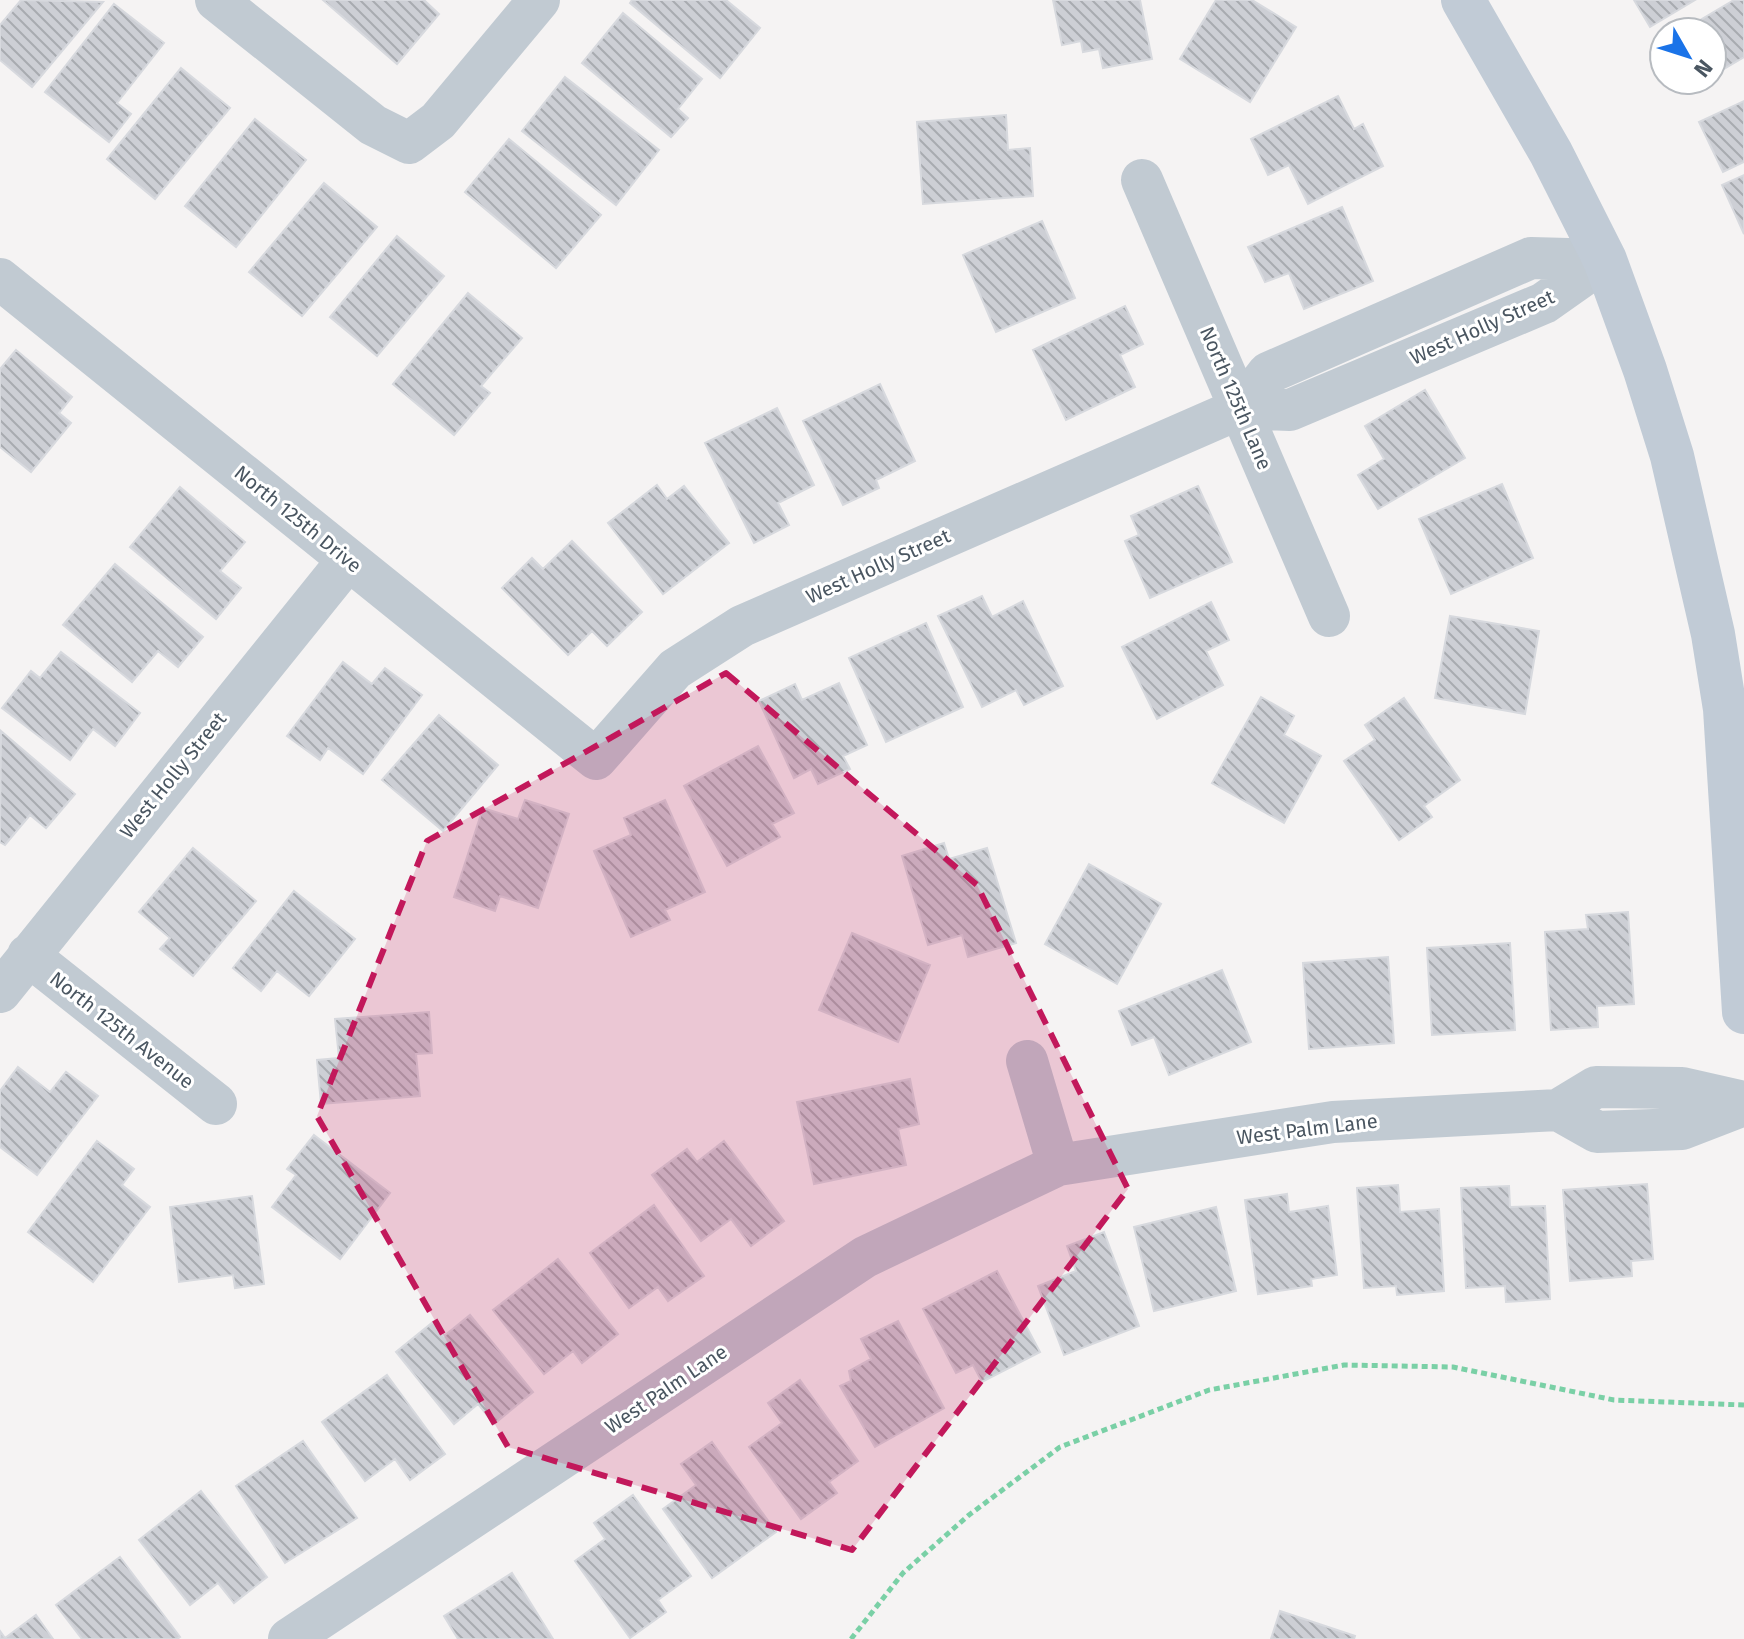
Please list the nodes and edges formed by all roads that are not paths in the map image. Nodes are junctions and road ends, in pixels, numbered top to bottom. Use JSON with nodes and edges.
{"nodes":[{"id":1,"x":216,"y":0,"type":"edge"},
{"id":2,"x":539,"y":0,"type":"edge"},
{"id":3,"x":1463,"y":0,"type":"edge"},
{"id":4,"x":1142,"y":180,"type":"dead end"},
{"id":5,"x":1605,"y":260,"type":"junction"},
{"id":6,"x":0,"y":279,"type":"edge"},
{"id":7,"x":1241,"y":408,"type":"junction"},
{"id":8,"x":348,"y":560,"type":"junction"},
{"id":9,"x":1329,"y":616,"type":"dead end"},
{"id":10,"x":596,"y":759,"type":"joint"},
{"id":11,"x":28,"y":955,"type":"junction"},
{"id":12,"x":0,"y":992,"type":"edge"},
{"id":13,"x":1744,"y":1012,"type":"edge"},
{"id":14,"x":1027,"y":1061,"type":"dead end"},
{"id":15,"x":216,"y":1104,"type":"dead end"},
{"id":16,"x":1744,"y":1104,"type":"edge"},
{"id":17,"x":1058,"y":1165,"type":"junction"},
{"id":18,"x":289,"y":1639,"type":"edge"}],
"edges":[{"from":1,"to":2,"type":"street"},
{"from":3,"to":5,"type":"street"},
{"from":4,"to":7,"type":"street","name":"North 125th Lane"},
{"from":5,"to":7,"type":"street","name":"West Holly Street"},
{"from":5,"to":13,"type":"street"},
{"from":6,"to":8,"type":"street","name":"North 125th Drive"},
{"from":7,"to":9,"type":"street","name":"North 125th Lane"},
{"from":7,"to":10,"type":"street","name":"West Holly Street"},
{"from":8,"to":10,"type":"street","name":"North 125th Drive"},
{"from":8,"to":11,"type":"street","name":"West Holly Street"},
{"from":11,"to":12,"type":"street","name":"West Holly Street"},
{"from":11,"to":15,"type":"street","name":"North 125th Avenue"},
{"from":14,"to":17,"type":"street"},
{"from":16,"to":17,"type":"street","name":"West Palm Lane"},
{"from":17,"to":18,"type":"street","name":"West Palm Lane"}]}
